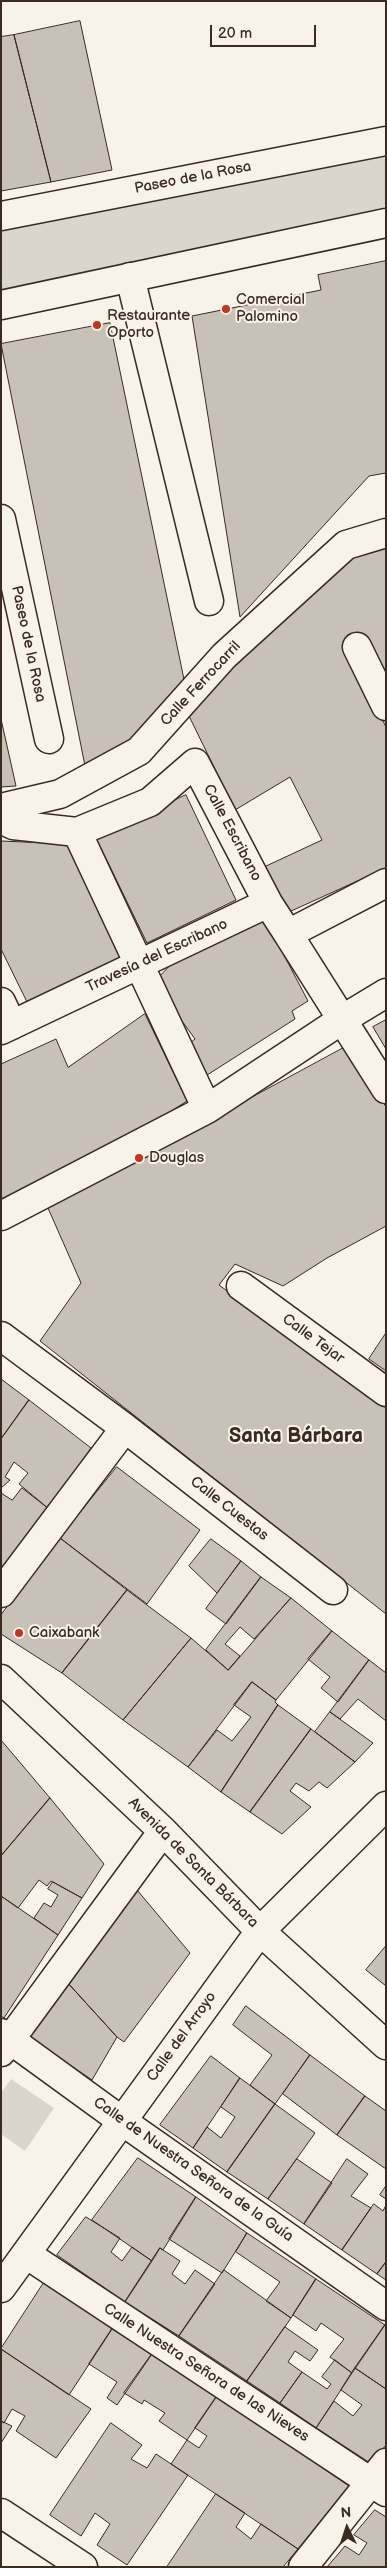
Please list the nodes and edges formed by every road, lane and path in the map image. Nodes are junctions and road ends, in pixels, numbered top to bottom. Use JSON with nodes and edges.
{"nodes":[{"id":1,"x":386,"y":141,"type":"edge"},
{"id":2,"x":1,"y":216,"type":"edge"},
{"id":3,"x":386,"y":222,"type":"edge"},
{"id":4,"x":130,"y":277,"type":"junction"},
{"id":5,"x":1,"y":305,"type":"edge"},
{"id":6,"x":1,"y":519,"type":"edge"},
{"id":7,"x":386,"y":533,"type":"edge"},
{"id":8,"x":209,"y":601,"type":"dead end"},
{"id":9,"x":357,"y":647,"type":"dead end"},
{"id":10,"x":386,"y":706,"type":"edge"},
{"id":11,"x":49,"y":739,"type":"dead end"},
{"id":12,"x":1,"y":808,"type":"edge"},
{"id":13,"x":1,"y":819,"type":"edge"},
{"id":14,"x":77,"y":832,"type":"junction"},
{"id":15,"x":386,"y":883,"type":"edge"},
{"id":16,"x":268,"y":903,"type":"junction"},
{"id":17,"x":288,"y":934,"type":"junction"},
{"id":18,"x":139,"y":964,"type":"junction"},
{"id":19,"x":386,"y":993,"type":"edge"},
{"id":20,"x":5,"y":1019,"type":"edge"},
{"id":21,"x":343,"y":1019,"type":"junction"},
{"id":22,"x":386,"y":1089,"type":"edge"},
{"id":23,"x":207,"y":1109,"type":"junction"},
{"id":24,"x":1,"y":1216,"type":"edge"},
{"id":25,"x":241,"y":1286,"type":"dead end"},
{"id":26,"x":1,"y":1336,"type":"edge"},
{"id":27,"x":386,"y":1392,"type":"edge"},
{"id":28,"x":125,"y":1428,"type":"junction"},
{"id":29,"x":333,"y":1590,"type":"dead end"},
{"id":30,"x":1,"y":1593,"type":"edge"},
{"id":31,"x":1,"y":1679,"type":"edge"},
{"id":32,"x":386,"y":1806,"type":"edge"},
{"id":33,"x":163,"y":1831,"type":"junction"},
{"id":34,"x":260,"y":1930,"type":"junction"},
{"id":35,"x":4,"y":2041,"type":"edge"},
{"id":36,"x":386,"y":2045,"type":"edge"},
{"id":37,"x":122,"y":2121,"type":"junction"},
{"id":38,"x":26,"y":2254,"type":"junction"},
{"id":39,"x":1,"y":2288,"type":"edge"},
{"id":40,"x":386,"y":2306,"type":"edge"},
{"id":41,"x":380,"y":2479,"type":"edge"},
{"id":42,"x":1,"y":2513,"type":"edge"},
{"id":43,"x":83,"y":2567,"type":"edge"},
{"id":44,"x":303,"y":2567,"type":"edge"}],
"edges":[{"from":1,"to":2,"type":"street","name":"Paseo de la Rosa"},
{"from":3,"to":4,"type":"street"},
{"from":4,"to":5,"type":"street"},
{"from":4,"to":8,"type":"street"},
{"from":6,"to":11,"type":"street","name":"Paseo de la Rosa"},
{"from":7,"to":12,"type":"street","name":"Calle Ferrocarril"},
{"from":9,"to":10,"type":"street"},
{"from":13,"to":14,"type":"street"},
{"from":14,"to":16,"type":"street","name":"Calle Escribano"},
{"from":14,"to":18,"type":"street"},
{"from":15,"to":17,"type":"street"},
{"from":16,"to":17,"type":"street"},
{"from":16,"to":18,"type":"street","name":"Travesía del Escribano"},
{"from":17,"to":21,"type":"street"},
{"from":18,"to":20,"type":"street","name":"Travesía del Escribano"},
{"from":18,"to":23,"type":"street"},
{"from":19,"to":21,"type":"street"},
{"from":21,"to":22,"type":"street"},
{"from":21,"to":23,"type":"street"},
{"from":23,"to":24,"type":"street"},
{"from":25,"to":27,"type":"street","name":"Calle Tejar"},
{"from":26,"to":28,"type":"street","name":"Calle Cuestas"},
{"from":28,"to":29,"type":"street","name":"Calle Cuestas"},
{"from":28,"to":30,"type":"street"},
{"from":31,"to":33,"type":"street","name":"Avenida de Santa Bárbara"},
{"from":32,"to":34,"type":"street","name":"Calle del Arroyo"},
{"from":33,"to":34,"type":"street","name":"Avenida de Santa Bárbara"},
{"from":33,"to":35,"type":"street"},
{"from":34,"to":36,"type":"street","name":"Avenida de Santa Bárbara"},
{"from":34,"to":37,"type":"street","name":"Calle del Arroyo"},
{"from":35,"to":37,"type":"street","name":"Calle de Nuestra Señora de la Guía"},
{"from":37,"to":38,"type":"street","name":"Calle del Arroyo"},
{"from":37,"to":40,"type":"street","name":"Calle de Nuestra Señora de la Guía"},
{"from":38,"to":39,"type":"street","name":"Calle del Arroyo"},
{"from":38,"to":41,"type":"street","name":"Calle Nuestra Señora de las Nieves"},
{"from":41,"to":44,"type":"street"},
{"from":42,"to":43,"type":"street"}]}
